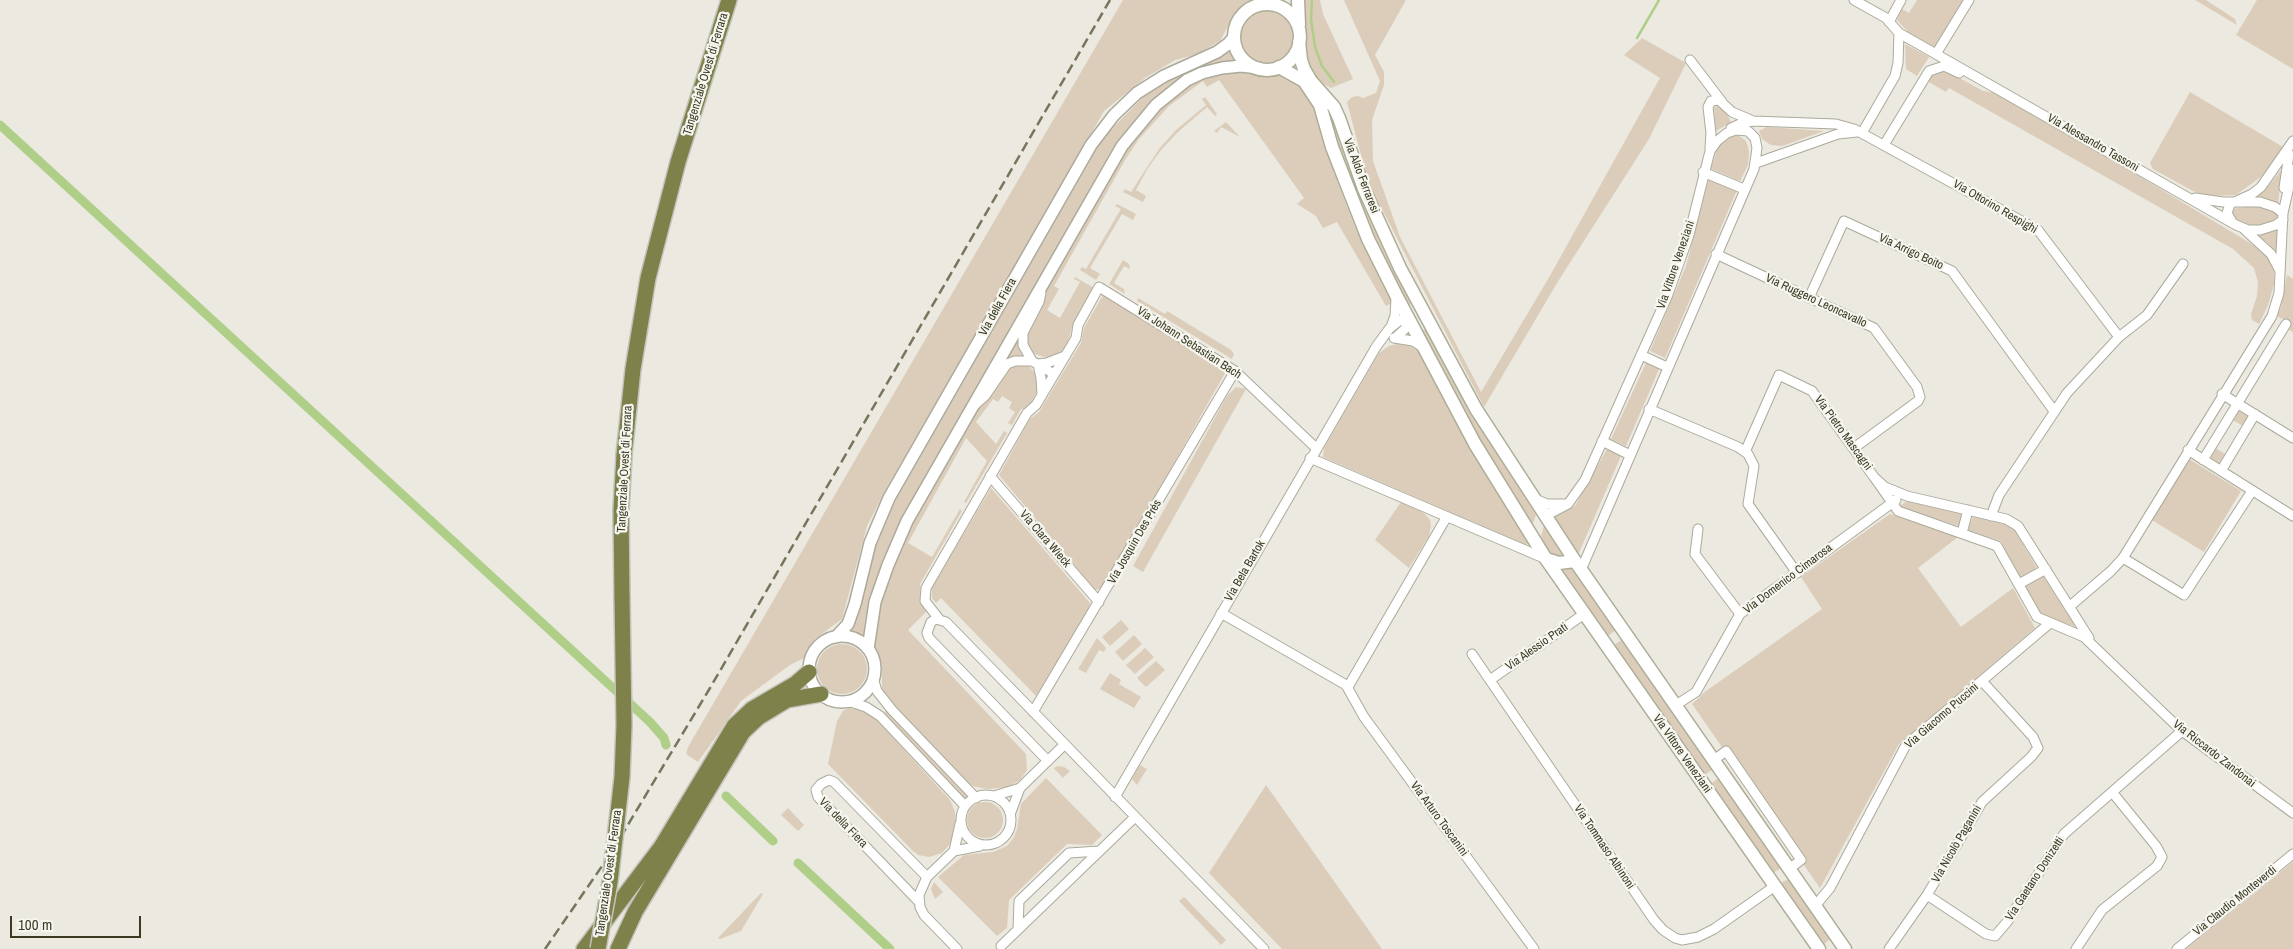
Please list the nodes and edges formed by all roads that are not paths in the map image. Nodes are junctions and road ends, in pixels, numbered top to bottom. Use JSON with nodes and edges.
{"nodes":[{"id":1,"x":729,"y":0,"type":"edge"},
{"id":2,"x":1298,"y":0,"type":"edge"},
{"id":3,"x":1854,"y":0,"type":"edge"},
{"id":4,"x":1901,"y":0,"type":"edge"},
{"id":5,"x":1969,"y":0,"type":"edge"},
{"id":6,"x":1271,"y":2,"type":"edge"},
{"id":7,"x":1889,"y":22,"type":"junction"},
{"id":8,"x":1900,"y":33,"type":"junction"},
{"id":9,"x":1234,"y":37,"type":"junction"},
{"id":10,"x":1300,"y":37,"type":"junction"},
{"id":11,"x":1936,"y":54,"type":"junction"},
{"id":12,"x":1690,"y":60,"type":"dead end"},
{"id":13,"x":1279,"y":67,"type":"junction"},
{"id":14,"x":1259,"y":68,"type":"junction"},
{"id":15,"x":1999,"y":89,"type":"junction"},
{"id":16,"x":1722,"y":102,"type":"junction"},
{"id":17,"x":1753,"y":121,"type":"junction"},
{"id":18,"x":1862,"y":133,"type":"junction"},
{"id":19,"x":1722,"y":136,"type":"junction"},
{"id":20,"x":2292,"y":143,"type":"edge"},
{"id":21,"x":1884,"y":146,"type":"junction"},
{"id":22,"x":1710,"y":150,"type":"junction"},
{"id":23,"x":1756,"y":163,"type":"junction"},
{"id":24,"x":2293,"y":169,"type":"edge"},
{"id":25,"x":1703,"y":172,"type":"junction"},
{"id":26,"x":1744,"y":189,"type":"junction"},
{"id":27,"x":2188,"y":197,"type":"junction"},
{"id":28,"x":2232,"y":202,"type":"junction"},
{"id":29,"x":2283,"y":217,"type":"junction"},
{"id":30,"x":2243,"y":229,"type":"junction"},
{"id":31,"x":1716,"y":254,"type":"junction"},
{"id":32,"x":2183,"y":264,"type":"dead end"},
{"id":33,"x":2280,"y":274,"type":"junction"},
{"id":34,"x":1043,"y":282,"type":"junction"},
{"id":35,"x":1396,"y":295,"type":"junction"},
{"id":36,"x":1809,"y":298,"type":"junction"},
{"id":37,"x":1422,"y":312,"type":"junction"},
{"id":38,"x":1408,"y":319,"type":"junction"},
{"id":39,"x":2286,"y":324,"type":"dead end"},
{"id":40,"x":1390,"y":329,"type":"junction"},
{"id":41,"x":2119,"y":337,"type":"junction"},
{"id":42,"x":1395,"y":338,"type":"junction"},
{"id":43,"x":1376,"y":347,"type":"junction"},
{"id":44,"x":1424,"y":348,"type":"junction"},
{"id":45,"x":1641,"y":354,"type":"junction"},
{"id":46,"x":1065,"y":356,"type":"junction"},
{"id":47,"x":1035,"y":362,"type":"junction"},
{"id":48,"x":1667,"y":367,"type":"junction"},
{"id":49,"x":1235,"y":371,"type":"junction"},
{"id":50,"x":1054,"y":374,"type":"junction"},
{"id":51,"x":2222,"y":394,"type":"junction"},
{"id":52,"x":1042,"y":396,"type":"junction"},
{"id":53,"x":2237,"y":404,"type":"junction"},
{"id":54,"x":1650,"y":409,"type":"junction"},
{"id":55,"x":969,"y":411,"type":"junction"},
{"id":56,"x":2054,"y":411,"type":"junction"},
{"id":57,"x":2255,"y":414,"type":"junction"},
{"id":58,"x":2293,"y":438,"type":"edge"},
{"id":59,"x":1602,"y":441,"type":"junction"},
{"id":60,"x":1316,"y":448,"type":"junction"},
{"id":61,"x":1854,"y":448,"type":"junction"},
{"id":62,"x":2188,"y":450,"type":"junction"},
{"id":63,"x":1745,"y":452,"type":"junction"},
{"id":64,"x":1630,"y":455,"type":"junction"},
{"id":65,"x":1310,"y":458,"type":"junction"},
{"id":66,"x":2203,"y":460,"type":"junction"},
{"id":67,"x":2221,"y":471,"type":"junction"},
{"id":68,"x":990,"y":476,"type":"junction"},
{"id":69,"x":1874,"y":477,"type":"junction"},
{"id":70,"x":2252,"y":491,"type":"junction"},
{"id":71,"x":1904,"y":494,"type":"junction"},
{"id":72,"x":1533,"y":498,"type":"junction"},
{"id":73,"x":1892,"y":503,"type":"junction"},
{"id":74,"x":1568,"y":504,"type":"junction"},
{"id":75,"x":1968,"y":510,"type":"junction"},
{"id":76,"x":1991,"y":516,"type":"junction"},
{"id":77,"x":2293,"y":516,"type":"edge"},
{"id":78,"x":1446,"y":518,"type":"junction"},
{"id":79,"x":1546,"y":518,"type":"junction"},
{"id":80,"x":1698,"y":529,"type":"dead end"},
{"id":81,"x":1962,"y":533,"type":"junction"},
{"id":82,"x":1533,"y":539,"type":"junction"},
{"id":83,"x":2123,"y":558,"type":"junction"},
{"id":84,"x":1546,"y":559,"type":"junction"},
{"id":85,"x":1578,"y":565,"type":"junction"},
{"id":86,"x":2046,"y":569,"type":"junction"},
{"id":87,"x":1797,"y":572,"type":"junction"},
{"id":88,"x":2019,"y":584,"type":"junction"},
{"id":89,"x":1100,"y":602,"type":"junction"},
{"id":90,"x":2070,"y":607,"type":"junction"},
{"id":91,"x":1220,"y":613,"type":"junction"},
{"id":92,"x":1584,"y":614,"type":"junction"},
{"id":93,"x":1740,"y":614,"type":"junction"},
{"id":94,"x":939,"y":619,"type":"junction"},
{"id":95,"x":2050,"y":623,"type":"junction"},
{"id":96,"x":1624,"y":632,"type":"junction"},
{"id":97,"x":836,"y":637,"type":"junction"},
{"id":98,"x":1605,"y":644,"type":"junction"},
{"id":99,"x":2097,"y":648,"type":"junction"},
{"id":100,"x":868,"y":649,"type":"junction"},
{"id":101,"x":1472,"y":654,"type":"dead end"},
{"id":102,"x":809,"y":672,"type":"junction"},
{"id":103,"x":873,"y":678,"type":"junction"},
{"id":104,"x":1490,"y":680,"type":"junction"},
{"id":105,"x":1982,"y":681,"type":"junction"},
{"id":106,"x":1348,"y":687,"type":"junction"},
{"id":107,"x":821,"y":694,"type":"junction"},
{"id":108,"x":848,"y":701,"type":"junction"},
{"id":109,"x":1676,"y":705,"type":"junction"},
{"id":110,"x":1033,"y":712,"type":"junction"},
{"id":111,"x":2182,"y":731,"type":"junction"},
{"id":112,"x":1064,"y":745,"type":"junction"},
{"id":113,"x":1714,"y":760,"type":"junction"},
{"id":114,"x":1048,"y":761,"type":"junction"},
{"id":115,"x":1722,"y":772,"type":"junction"},
{"id":116,"x":1703,"y":783,"type":"junction"},
{"id":117,"x":1020,"y":788,"type":"junction"},
{"id":118,"x":2112,"y":792,"type":"junction"},
{"id":119,"x":993,"y":796,"type":"junction"},
{"id":120,"x":1115,"y":797,"type":"junction"},
{"id":121,"x":976,"y":798,"type":"junction"},
{"id":122,"x":965,"y":806,"type":"junction"},
{"id":123,"x":1011,"y":812,"type":"junction"},
{"id":124,"x":2293,"y":813,"type":"edge"},
{"id":125,"x":1135,"y":817,"type":"junction"},
{"id":126,"x":960,"y":824,"type":"junction"},
{"id":127,"x":983,"y":845,"type":"junction"},
{"id":128,"x":954,"y":851,"type":"junction"},
{"id":129,"x":1099,"y":851,"type":"junction"},
{"id":130,"x":2293,"y":854,"type":"edge"},
{"id":131,"x":1790,"y":869,"type":"junction"},
{"id":132,"x":927,"y":878,"type":"junction"},
{"id":133,"x":1773,"y":884,"type":"junction"},
{"id":134,"x":1928,"y":895,"type":"junction"},
{"id":135,"x":919,"y":902,"type":"junction"},
{"id":136,"x":1815,"y":906,"type":"junction"},
{"id":137,"x":1018,"y":929,"type":"junction"},
{"id":138,"x":1001,"y":946,"type":"dead end"},
{"id":139,"x":1840,"y":947,"type":"edge"},
{"id":140,"x":584,"y":949,"type":"edge"},
{"id":141,"x":598,"y":949,"type":"edge"},
{"id":142,"x":618,"y":949,"type":"edge"},
{"id":143,"x":957,"y":949,"type":"edge"},
{"id":144,"x":1264,"y":949,"type":"edge"},
{"id":145,"x":1534,"y":949,"type":"edge"},
{"id":146,"x":1819,"y":949,"type":"edge"},
{"id":147,"x":1889,"y":949,"type":"edge"},
{"id":148,"x":2076,"y":949,"type":"edge"},
{"id":149,"x":2177,"y":949,"type":"edge"}],
"edges":[{"from":1,"to":141,"type":"highway","name":"Tangenziale Ovest di Ferrara","bridge":true},
{"from":2,"to":10,"type":"main road","name":"Via Aldo Ferraresi"},
{"from":3,"to":7,"type":"street","name":"Via Alessandro Tassoni"},
{"from":4,"to":7,"type":"street"},
{"from":5,"to":11,"type":"street"},
{"from":6,"to":9,"type":"main road","name":"Via Aldo Ferraresi"},
{"from":6,"to":10,"type":"main road","name":"Via Aldo Ferraresi"},
{"from":7,"to":8,"type":"street","name":"Via Alessandro Tassoni"},
{"from":8,"to":11,"type":"street","name":"Via Alessandro Tassoni"},
{"from":8,"to":18,"type":"street"},
{"from":9,"to":14,"type":"main road"},
{"from":9,"to":97,"type":"street","name":"Via della Fiera"},
{"from":10,"to":13,"type":"main road"},
{"from":10,"to":37,"type":"main road","name":"Via Aldo Ferraresi"},
{"from":11,"to":15,"type":"street","name":"Via Alessandro Tassoni"},
{"from":12,"to":16,"type":"street","name":"Via Ottorino Respighi"},
{"from":13,"to":14,"type":"main road"},
{"from":13,"to":35,"type":"main road","name":"Via Aldo Ferraresi"},
{"from":14,"to":34,"type":"street","name":"Via della Fiera"},
{"from":15,"to":21,"type":"street","name":"Via Alessandro Tassoni"},
{"from":15,"to":27,"type":"street","name":"Via Alessandro Tassoni"},
{"from":16,"to":17,"type":"street","name":"Via Ottorino Respighi"},
{"from":16,"to":22,"type":"street"},
{"from":17,"to":18,"type":"street","name":"Via Ottorino Respighi"},
{"from":17,"to":19,"type":"street","name":"Via Ottorino Respighi"},
{"from":18,"to":21,"type":"street","name":"Via Ottorino Respighi"},
{"from":18,"to":23,"type":"street"},
{"from":19,"to":22,"type":"street","name":"Via Vittore Veneziani"},
{"from":19,"to":23,"type":"street"},
{"from":20,"to":28,"type":"street","name":"Via Alessandro Tassoni"},
{"from":20,"to":29,"type":"street","name":"Via Alessandro Tassoni"},
{"from":21,"to":41,"type":"street","name":"Via Ottorino Respighi"},
{"from":22,"to":25,"type":"street","name":"Via Vittore Veneziani"},
{"from":23,"to":26,"type":"street"},
{"from":24,"to":29,"type":"street"},
{"from":25,"to":26,"type":"street"},
{"from":25,"to":45,"type":"street","name":"Via Vittore Veneziani"},
{"from":26,"to":31,"type":"street"},
{"from":27,"to":28,"type":"street","name":"Via Alessandro Tassoni"},
{"from":27,"to":30,"type":"street","name":"Via Alessandro Tassoni"},
{"from":28,"to":29,"type":"street","name":"Via Alessandro Tassoni"},
{"from":28,"to":30,"type":"street"},
{"from":29,"to":30,"type":"street"},
{"from":29,"to":33,"type":"street"},
{"from":30,"to":33,"type":"street"},
{"from":31,"to":36,"type":"street","name":"Via Ruggero Leoncavallo"},
{"from":31,"to":48,"type":"street"},
{"from":32,"to":41,"type":"street"},
{"from":33,"to":51,"type":"street"},
{"from":34,"to":47,"type":"street","name":"Via della Fiera"},
{"from":34,"to":55,"type":"street","name":"Via della Fiera"},
{"from":35,"to":38,"type":"main road","name":"Via Aldo Ferraresi"},
{"from":35,"to":40,"type":"street","name":"Via Bela Bartok"},
{"from":36,"to":56,"type":"street","name":"Via Arrigo Boito"},
{"from":36,"to":61,"type":"street","name":"Via Ruggero Leoncavallo"},
{"from":37,"to":38,"type":"main road"},
{"from":37,"to":72,"type":"main road","name":"Via Aldo Ferraresi"},
{"from":38,"to":40,"type":"street","name":"Via Bela Bartok"},
{"from":38,"to":42,"type":"street"},
{"from":38,"to":44,"type":"main road","name":"Via Aldo Ferraresi"},
{"from":39,"to":53,"type":"street"},
{"from":40,"to":43,"type":"street","name":"Via Bela Bartok"},
{"from":41,"to":56,"type":"street"},
{"from":42,"to":43,"type":"street"},
{"from":42,"to":44,"type":"street"},
{"from":43,"to":60,"type":"street","name":"Via Bela Bartok"},
{"from":44,"to":82,"type":"main road","name":"Via Aldo Ferraresi"},
{"from":45,"to":48,"type":"street"},
{"from":45,"to":59,"type":"street","name":"Via Vittore Veneziani"},
{"from":46,"to":47,"type":"street","name":"Via della Fiera"},
{"from":46,"to":49,"type":"street","name":"Via Johann Sebastian Bach"},
{"from":46,"to":50,"type":"street"},
{"from":47,"to":50,"type":"street"},
{"from":47,"to":52,"type":"street","name":"Via della Fiera"},
{"from":47,"to":55,"type":"street","name":"Via della Fiera"},
{"from":48,"to":54,"type":"street"},
{"from":49,"to":60,"type":"street","name":"Via Johann Sebastian Bach"},
{"from":49,"to":89,"type":"street","name":"Via Josquin Des Prés"},
{"from":50,"to":52,"type":"street"},
{"from":51,"to":53,"type":"street"},
{"from":51,"to":62,"type":"street"},
{"from":52,"to":68,"type":"street"},
{"from":53,"to":57,"type":"street"},
{"from":53,"to":66,"type":"street"},
{"from":54,"to":63,"type":"street"},
{"from":54,"to":64,"type":"street"},
{"from":55,"to":100,"type":"street","name":"Via della Fiera"},
{"from":56,"to":76,"type":"street"},
{"from":57,"to":58,"type":"street"},
{"from":57,"to":67,"type":"street"},
{"from":59,"to":64,"type":"street"},
{"from":59,"to":74,"type":"street","name":"Via Vittore Veneziani"},
{"from":60,"to":65,"type":"street","name":"Via Bela Bartok"},
{"from":61,"to":63,"type":"street","name":"Via Pietro Mascagni"},
{"from":61,"to":69,"type":"street","name":"Via Pietro Mascagni"},
{"from":62,"to":66,"type":"street"},
{"from":62,"to":83,"type":"street"},
{"from":63,"to":87,"type":"street"},
{"from":64,"to":85,"type":"street"},
{"from":65,"to":78,"type":"street"},
{"from":65,"to":91,"type":"street","name":"Via Bela Bartok"},
{"from":66,"to":67,"type":"street"},
{"from":67,"to":70,"type":"street"},
{"from":68,"to":89,"type":"street","name":"Via Clara Wieck"},
{"from":68,"to":94,"type":"street"},
{"from":69,"to":71,"type":"street","name":"Via Pietro Mascagni"},
{"from":69,"to":73,"type":"street","name":"Via Pietro Mascagni"},
{"from":70,"to":77,"type":"street"},
{"from":70,"to":83,"type":"street"},
{"from":71,"to":73,"type":"street","name":"Via Domenico Cimarosa"},
{"from":71,"to":75,"type":"street","name":"Via Pietro Mascagni"},
{"from":72,"to":74,"type":"street"},
{"from":72,"to":79,"type":"main road","name":"Via Aldo Ferraresi"},
{"from":73,"to":81,"type":"street","name":"Via Pietro Mascagni"},
{"from":73,"to":87,"type":"street","name":"Via Domenico Cimarosa"},
{"from":74,"to":79,"type":"street","name":"Via Vittore Veneziani"},
{"from":75,"to":76,"type":"street","name":"Via Riccardo Zandonai"},
{"from":75,"to":81,"type":"street"},
{"from":76,"to":86,"type":"street","name":"Via Riccardo Zandonai"},
{"from":78,"to":84,"type":"street"},
{"from":78,"to":106,"type":"street"},
{"from":79,"to":82,"type":"main road"},
{"from":79,"to":85,"type":"main road","name":"Via Vittore Veneziani"},
{"from":80,"to":93,"type":"street"},
{"from":81,"to":88,"type":"street","name":"Via Riccardo Zandonai"},
{"from":82,"to":84,"type":"main road","name":"Via Vittore Veneziani"},
{"from":83,"to":90,"type":"street"},
{"from":84,"to":85,"type":"main road"},
{"from":84,"to":92,"type":"main road","name":"Via Vittore Veneziani"},
{"from":85,"to":96,"type":"main road","name":"Via Vittore Veneziani"},
{"from":86,"to":88,"type":"street"},
{"from":86,"to":90,"type":"street","name":"Via Riccardo Zandonai"},
{"from":87,"to":93,"type":"street","name":"Via Domenico Cimarosa"},
{"from":88,"to":95,"type":"street","name":"Via Riccardo Zandonai"},
{"from":89,"to":110,"type":"street","name":"Via Josquin Des Prés"},
{"from":90,"to":99,"type":"street","name":"Via Riccardo Zandonai"},
{"from":91,"to":106,"type":"street","name":"Via Arturo Toscanini"},
{"from":91,"to":120,"type":"street","name":"Via Bela Bartok"},
{"from":92,"to":98,"type":"main road","name":"Via Vittore Veneziani"},
{"from":92,"to":104,"type":"street","name":"Via Alessio Prati"},
{"from":93,"to":109,"type":"street","name":"Via Domenico Cimarosa"},
{"from":94,"to":110,"type":"street"},
{"from":94,"to":114,"type":"street"},
{"from":95,"to":99,"type":"street","name":"Via Riccardo Zandonai"},
{"from":95,"to":105,"type":"street","name":"Via Giacomo Puccini"},
{"from":96,"to":98,"type":"main road"},
{"from":96,"to":109,"type":"main road","name":"Via Vittore Veneziani"},
{"from":97,"to":100,"type":"street"},
{"from":97,"to":102,"type":"street","name":"Via della Fiera"},
{"from":98,"to":116,"type":"main road","name":"Via Vittore Veneziani"},
{"from":99,"to":111,"type":"street","name":"Via Riccardo Zandonai"},
{"from":100,"to":103,"type":"street","name":"Via della Fiera"},
{"from":101,"to":104,"type":"street","name":"Via Tommaso Albinoni"},
{"from":102,"to":107,"type":"street"},
{"from":102,"to":140,"type":"highway"},
{"from":103,"to":108,"type":"street"},
{"from":103,"to":121,"type":"street","name":"Via della Fiera"},
{"from":104,"to":133,"type":"street","name":"Via Tommaso Albinoni"},
{"from":105,"to":134,"type":"street","name":"Via Nicolò Paganini"},
{"from":105,"to":136,"type":"street","name":"Via Giacomo Puccini"},
{"from":106,"to":145,"type":"street","name":"Via Arturo Toscanini"},
{"from":107,"to":108,"type":"street"},
{"from":107,"to":142,"type":"highway"},
{"from":108,"to":122,"type":"street"},
{"from":109,"to":113,"type":"main road","name":"Via Vittore Veneziani"},
{"from":110,"to":112,"type":"street"},
{"from":111,"to":118,"type":"street","name":"Via Gaetano Donizetti"},
{"from":111,"to":124,"type":"street","name":"Via Riccardo Zandonai"},
{"from":112,"to":114,"type":"street"},
{"from":112,"to":120,"type":"street"},
{"from":113,"to":115,"type":"main road","name":"Via Vittore Veneziani"},
{"from":113,"to":131,"type":"street"},
{"from":114,"to":117,"type":"street"},
{"from":115,"to":116,"type":"main road"},
{"from":115,"to":131,"type":"main road","name":"Via Vittore Veneziani"},
{"from":116,"to":133,"type":"main road","name":"Via Vittore Veneziani"},
{"from":117,"to":119,"type":"street"},
{"from":117,"to":123,"type":"street"},
{"from":118,"to":134,"type":"street","name":"Via Gaetano Donizetti"},
{"from":118,"to":148,"type":"street"},
{"from":119,"to":121,"type":"street"},
{"from":119,"to":123,"type":"street"},
{"from":120,"to":125,"type":"street"},
{"from":121,"to":122,"type":"street"},
{"from":122,"to":126,"type":"street"},
{"from":123,"to":127,"type":"street"},
{"from":125,"to":129,"type":"street"},
{"from":125,"to":144,"type":"street"},
{"from":126,"to":127,"type":"street"},
{"from":126,"to":128,"type":"street"},
{"from":127,"to":128,"type":"street"},
{"from":128,"to":132,"type":"street"},
{"from":129,"to":137,"type":"street"},
{"from":129,"to":137,"type":"street"},
{"from":130,"to":149,"type":"street","name":"Via Claudio Monteverdi"},
{"from":131,"to":133,"type":"main road"},
{"from":131,"to":136,"type":"main road","name":"Via Vittore Veneziani"},
{"from":132,"to":135,"type":"street"},
{"from":132,"to":135,"type":"street","name":"Via della Fiera"},
{"from":133,"to":146,"type":"main road","name":"Via Vittore Veneziani"},
{"from":134,"to":147,"type":"street","name":"Via Nicolò Paganini"},
{"from":135,"to":143,"type":"street","name":"Via della Fiera"},
{"from":136,"to":139,"type":"main road","name":"Via Vittore Veneziani"},
{"from":137,"to":138,"type":"street"}]}
